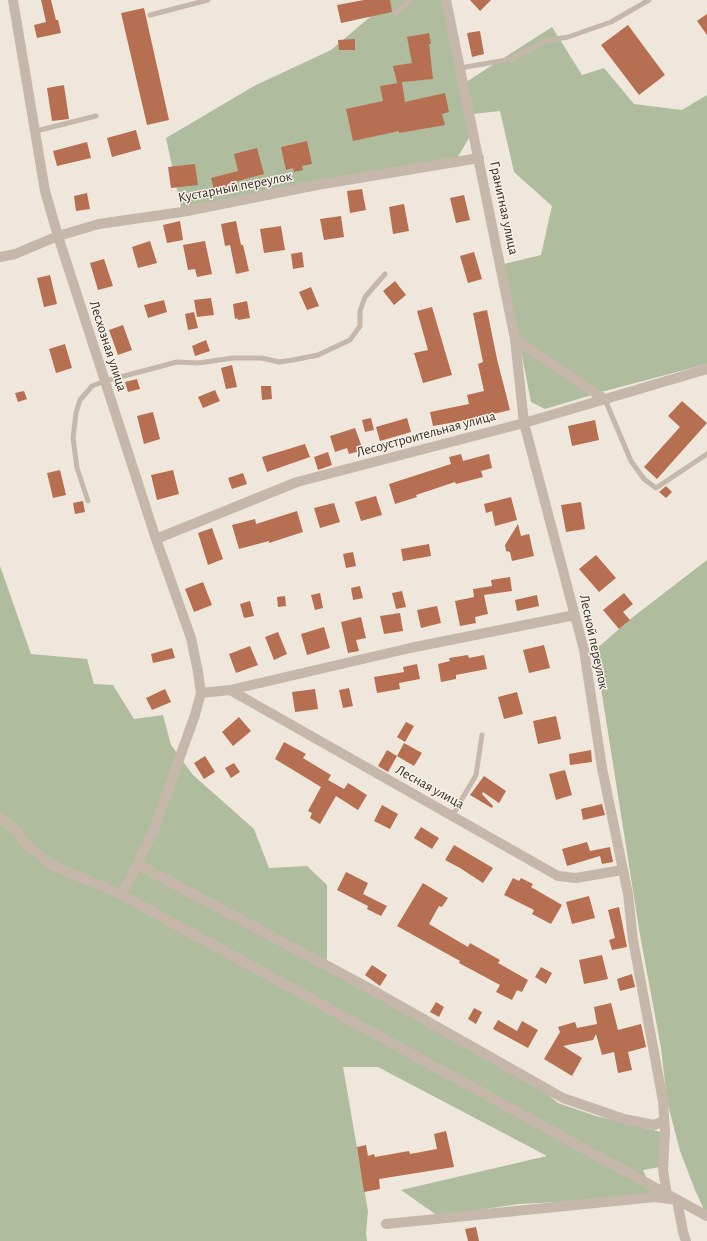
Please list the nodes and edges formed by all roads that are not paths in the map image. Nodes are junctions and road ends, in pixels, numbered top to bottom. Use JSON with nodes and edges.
{"nodes":[{"id":1,"x":13,"y":0,"type":"edge"},
{"id":2,"x":208,"y":0,"type":"edge"},
{"id":3,"x":411,"y":0,"type":"edge"},
{"id":4,"x":446,"y":0,"type":"edge"},
{"id":5,"x":649,"y":0,"type":"edge"},
{"id":6,"x":396,"y":13,"type":"dead end"},
{"id":7,"x":150,"y":15,"type":"dead end"},
{"id":8,"x":460,"y":68,"type":"junction"},
{"id":9,"x":96,"y":116,"type":"dead end"},
{"id":10,"x":36,"y":131,"type":"junction"},
{"id":11,"x":479,"y":158,"type":"junction"},
{"id":12,"x":58,"y":236,"type":"junction"},
{"id":13,"x":0,"y":257,"type":"edge"},
{"id":14,"x":385,"y":274,"type":"dead end"},
{"id":15,"x":515,"y":340,"type":"junction"},
{"id":16,"x":707,"y":369,"type":"edge"},
{"id":17,"x":104,"y":381,"type":"junction"},
{"id":18,"x":606,"y":401,"type":"junction"},
{"id":19,"x":524,"y":423,"type":"junction"},
{"id":20,"x":707,"y":454,"type":"edge"},
{"id":21,"x":88,"y":501,"type":"dead end"},
{"id":22,"x":156,"y":539,"type":"junction"},
{"id":23,"x":575,"y":615,"type":"junction"},
{"id":24,"x":230,"y":690,"type":"junction"},
{"id":25,"x":201,"y":693,"type":"junction"},
{"id":26,"x":482,"y":735,"type":"dead end"},
{"id":27,"x":452,"y":816,"type":"junction"},
{"id":28,"x":0,"y":818,"type":"edge"},
{"id":29,"x":137,"y":864,"type":"junction"},
{"id":30,"x":622,"y":870,"type":"junction"},
{"id":31,"x":122,"y":895,"type":"junction"},
{"id":32,"x":664,"y":1120,"type":"junction"},
{"id":33,"x":667,"y":1194,"type":"junction"},
{"id":34,"x":677,"y":1200,"type":"junction"},
{"id":35,"x":707,"y":1216,"type":"edge"},
{"id":36,"x":386,"y":1224,"type":"dead end"},
{"id":37,"x":686,"y":1241,"type":"edge"}],
"edges":[{"from":1,"to":10,"type":"street","name":"Лесхозная улица"},
{"from":2,"to":7,"type":"lane"},
{"from":3,"to":6,"type":"lane"},
{"from":4,"to":8,"type":"street","name":"Гранитная улица"},
{"from":5,"to":8,"type":"lane"},
{"from":8,"to":11,"type":"street","name":"Гранитная улица"},
{"from":9,"to":10,"type":"lane"},
{"from":10,"to":12,"type":"street","name":"Лесхозная улица"},
{"from":11,"to":12,"type":"street","name":"Кустарный переулок"},
{"from":11,"to":15,"type":"street","name":"Гранитная улица"},
{"from":12,"to":13,"type":"street","name":"Кустарный переулок"},
{"from":12,"to":17,"type":"street","name":"Лесхозная улица"},
{"from":14,"to":17,"type":"lane"},
{"from":15,"to":18,"type":"street"},
{"from":15,"to":19,"type":"street","name":"Гранитная улица"},
{"from":16,"to":18,"type":"street","name":"Лесоустроительная улица"},
{"from":17,"to":21,"type":"lane"},
{"from":17,"to":22,"type":"street","name":"Лесхозная улица"},
{"from":18,"to":19,"type":"street","name":"Лесоустроительная улица"},
{"from":18,"to":20,"type":"lane"},
{"from":19,"to":22,"type":"street","name":"Лесоустроительная улица"},
{"from":19,"to":23,"type":"street","name":"Лесной переулок"},
{"from":22,"to":25,"type":"street","name":"Лесхозная улица"},
{"from":23,"to":24,"type":"street"},
{"from":23,"to":30,"type":"street","name":"Лесной переулок"},
{"from":24,"to":25,"type":"street"},
{"from":24,"to":27,"type":"street","name":"Лесная улица"},
{"from":25,"to":29,"type":"street"},
{"from":26,"to":27,"type":"lane"},
{"from":27,"to":30,"type":"street","name":"Лесная улица"},
{"from":28,"to":31,"type":"street"},
{"from":29,"to":31,"type":"street"},
{"from":29,"to":32,"type":"street"},
{"from":30,"to":32,"type":"street","name":"Лесной переулок"},
{"from":31,"to":33,"type":"street"},
{"from":32,"to":33,"type":"street","name":"Лесной переулок"},
{"from":33,"to":34,"type":"street"},
{"from":34,"to":35,"type":"street"},
{"from":34,"to":36,"type":"street"},
{"from":34,"to":37,"type":"street"}]}
